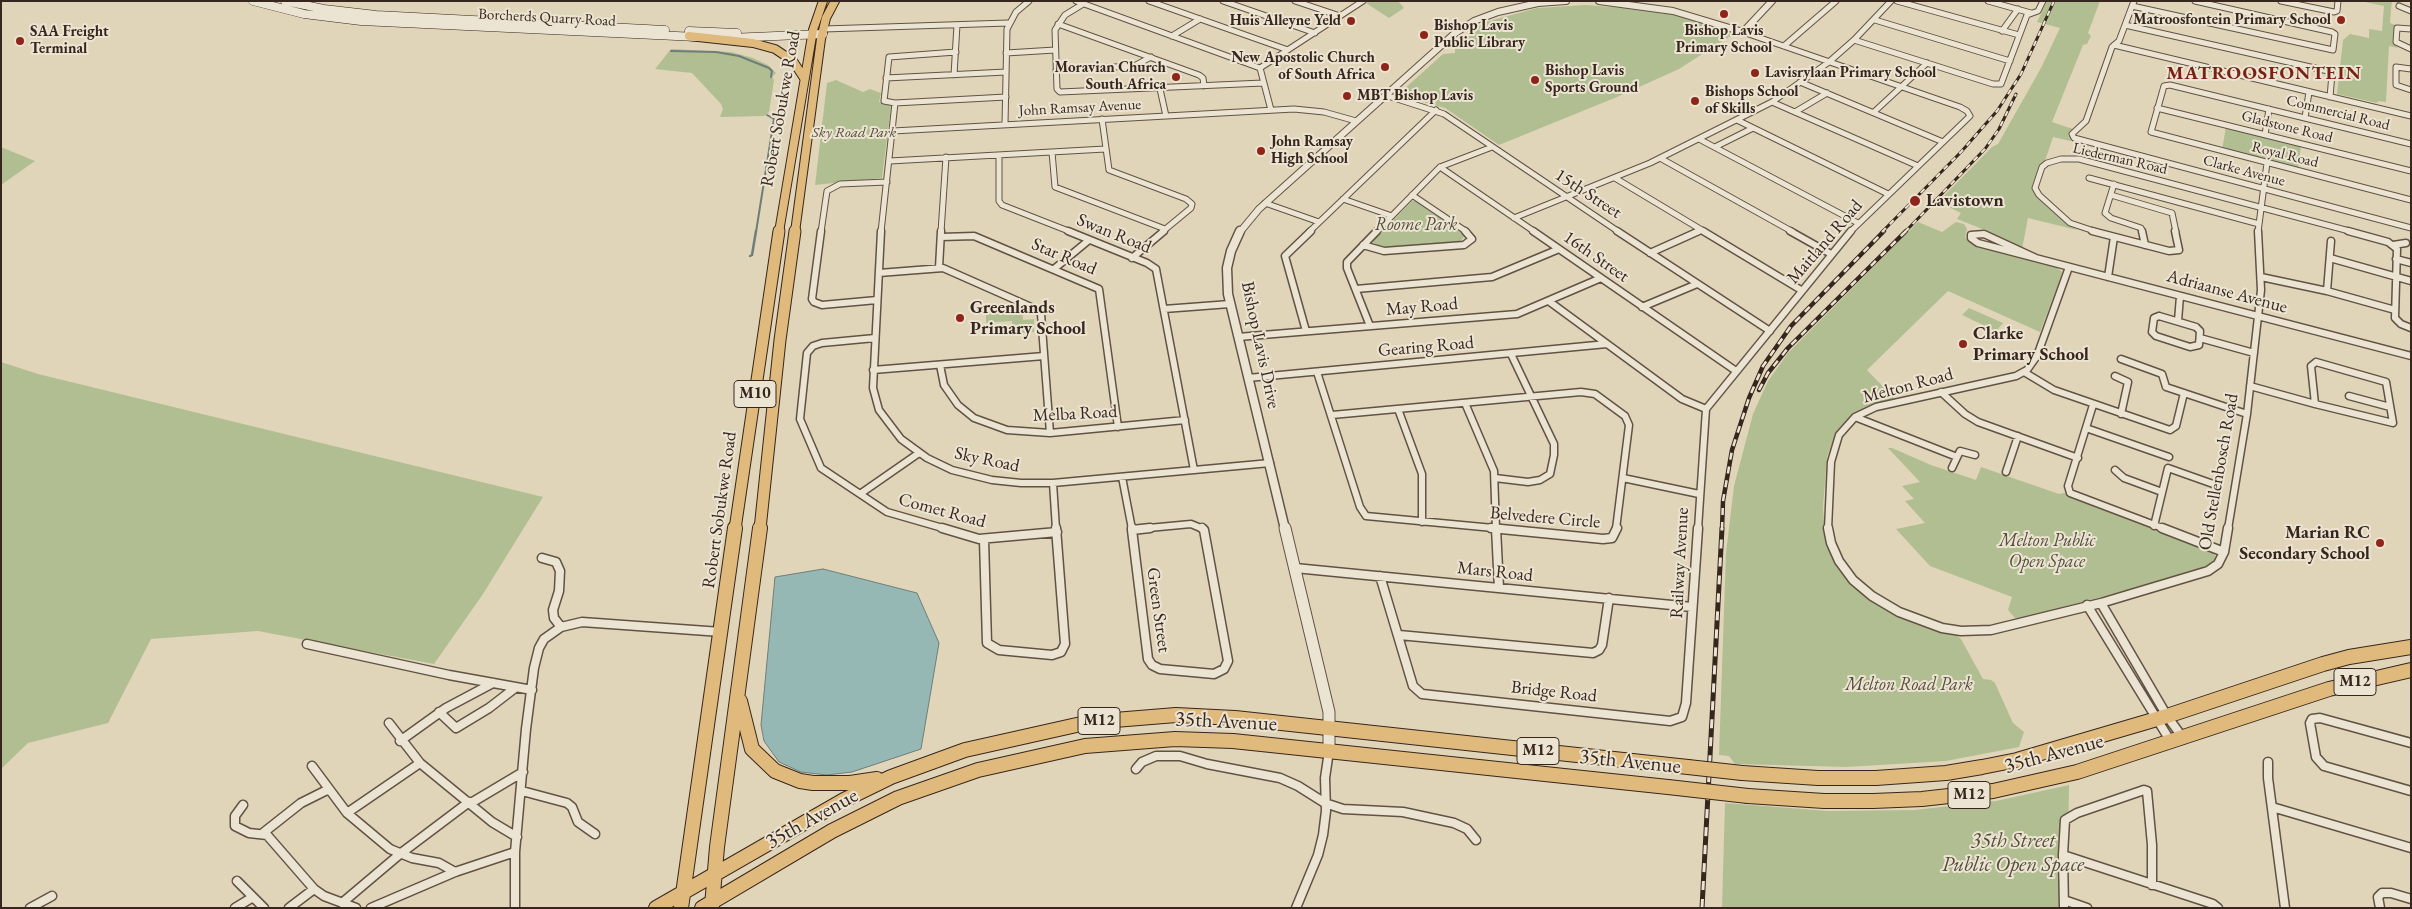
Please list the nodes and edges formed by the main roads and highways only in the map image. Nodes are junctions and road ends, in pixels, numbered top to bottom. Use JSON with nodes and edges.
{"nodes":[{"id":1,"x":253,"y":1,"type":"edge"},
{"id":2,"x":285,"y":1,"type":"edge"},
{"id":3,"x":823,"y":1,"type":"edge"},
{"id":4,"x":835,"y":1,"type":"edge"},
{"id":5,"x":818,"y":32,"type":"junction"},
{"id":6,"x":688,"y":36,"type":"junction"},
{"id":7,"x":804,"y":78,"type":"junction"},
{"id":8,"x":2411,"y":647,"type":"edge"},
{"id":9,"x":2411,"y":670,"type":"edge"},
{"id":10,"x":739,"y":694,"type":"junction"},
{"id":11,"x":891,"y":777,"type":"junction"},
{"id":12,"x":715,"y":874,"type":"junction"},
{"id":13,"x":682,"y":900,"type":"edge"},
{"id":14,"x":709,"y":906,"type":"edge"},
{"id":15,"x":656,"y":908,"type":"edge"}],
"edges":[{"from":1,"to":6,"type":"main road","name":"Borcherds Quarry Road"},
{"from":2,"to":5,"type":"main road","name":"Borcherds Quarry Road"},
{"from":3,"to":5,"type":"main road","name":"Robert Sobukwe Road","number":"M10"},
{"from":4,"to":5,"type":"main road","name":"Robert Sobukwe Road","number":"M10"},
{"from":5,"to":6,"type":"main road","name":"Borcherds Quarry Road"},
{"from":5,"to":7,"type":"main road","name":"Robert Sobukwe Road","number":"M10"},
{"from":5,"to":10,"type":"main road","name":"Robert Sobukwe Road","number":"M10"},
{"from":6,"to":7,"type":"main road"},
{"from":7,"to":13,"type":"main road","name":"Robert Sobukwe Road","number":"M10"},
{"from":8,"to":11,"type":"main road","name":"35th Avenue","number":"M12","bridge":true},
{"from":9,"to":14,"type":"main road","name":"35th Avenue","number":"M12","bridge":true},
{"from":10,"to":11,"type":"main road"},
{"from":10,"to":12,"type":"main road","name":"Robert Sobukwe Road","number":"M10"},
{"from":11,"to":12,"type":"main road","name":"35th Avenue","number":"M12"},
{"from":12,"to":13,"type":"main road","number":"M12"},
{"from":12,"to":14,"type":"main road","name":"Robert Sobukwe Road","number":"M10"},
{"from":13,"to":15,"type":"main road","number":"M12"}]}
